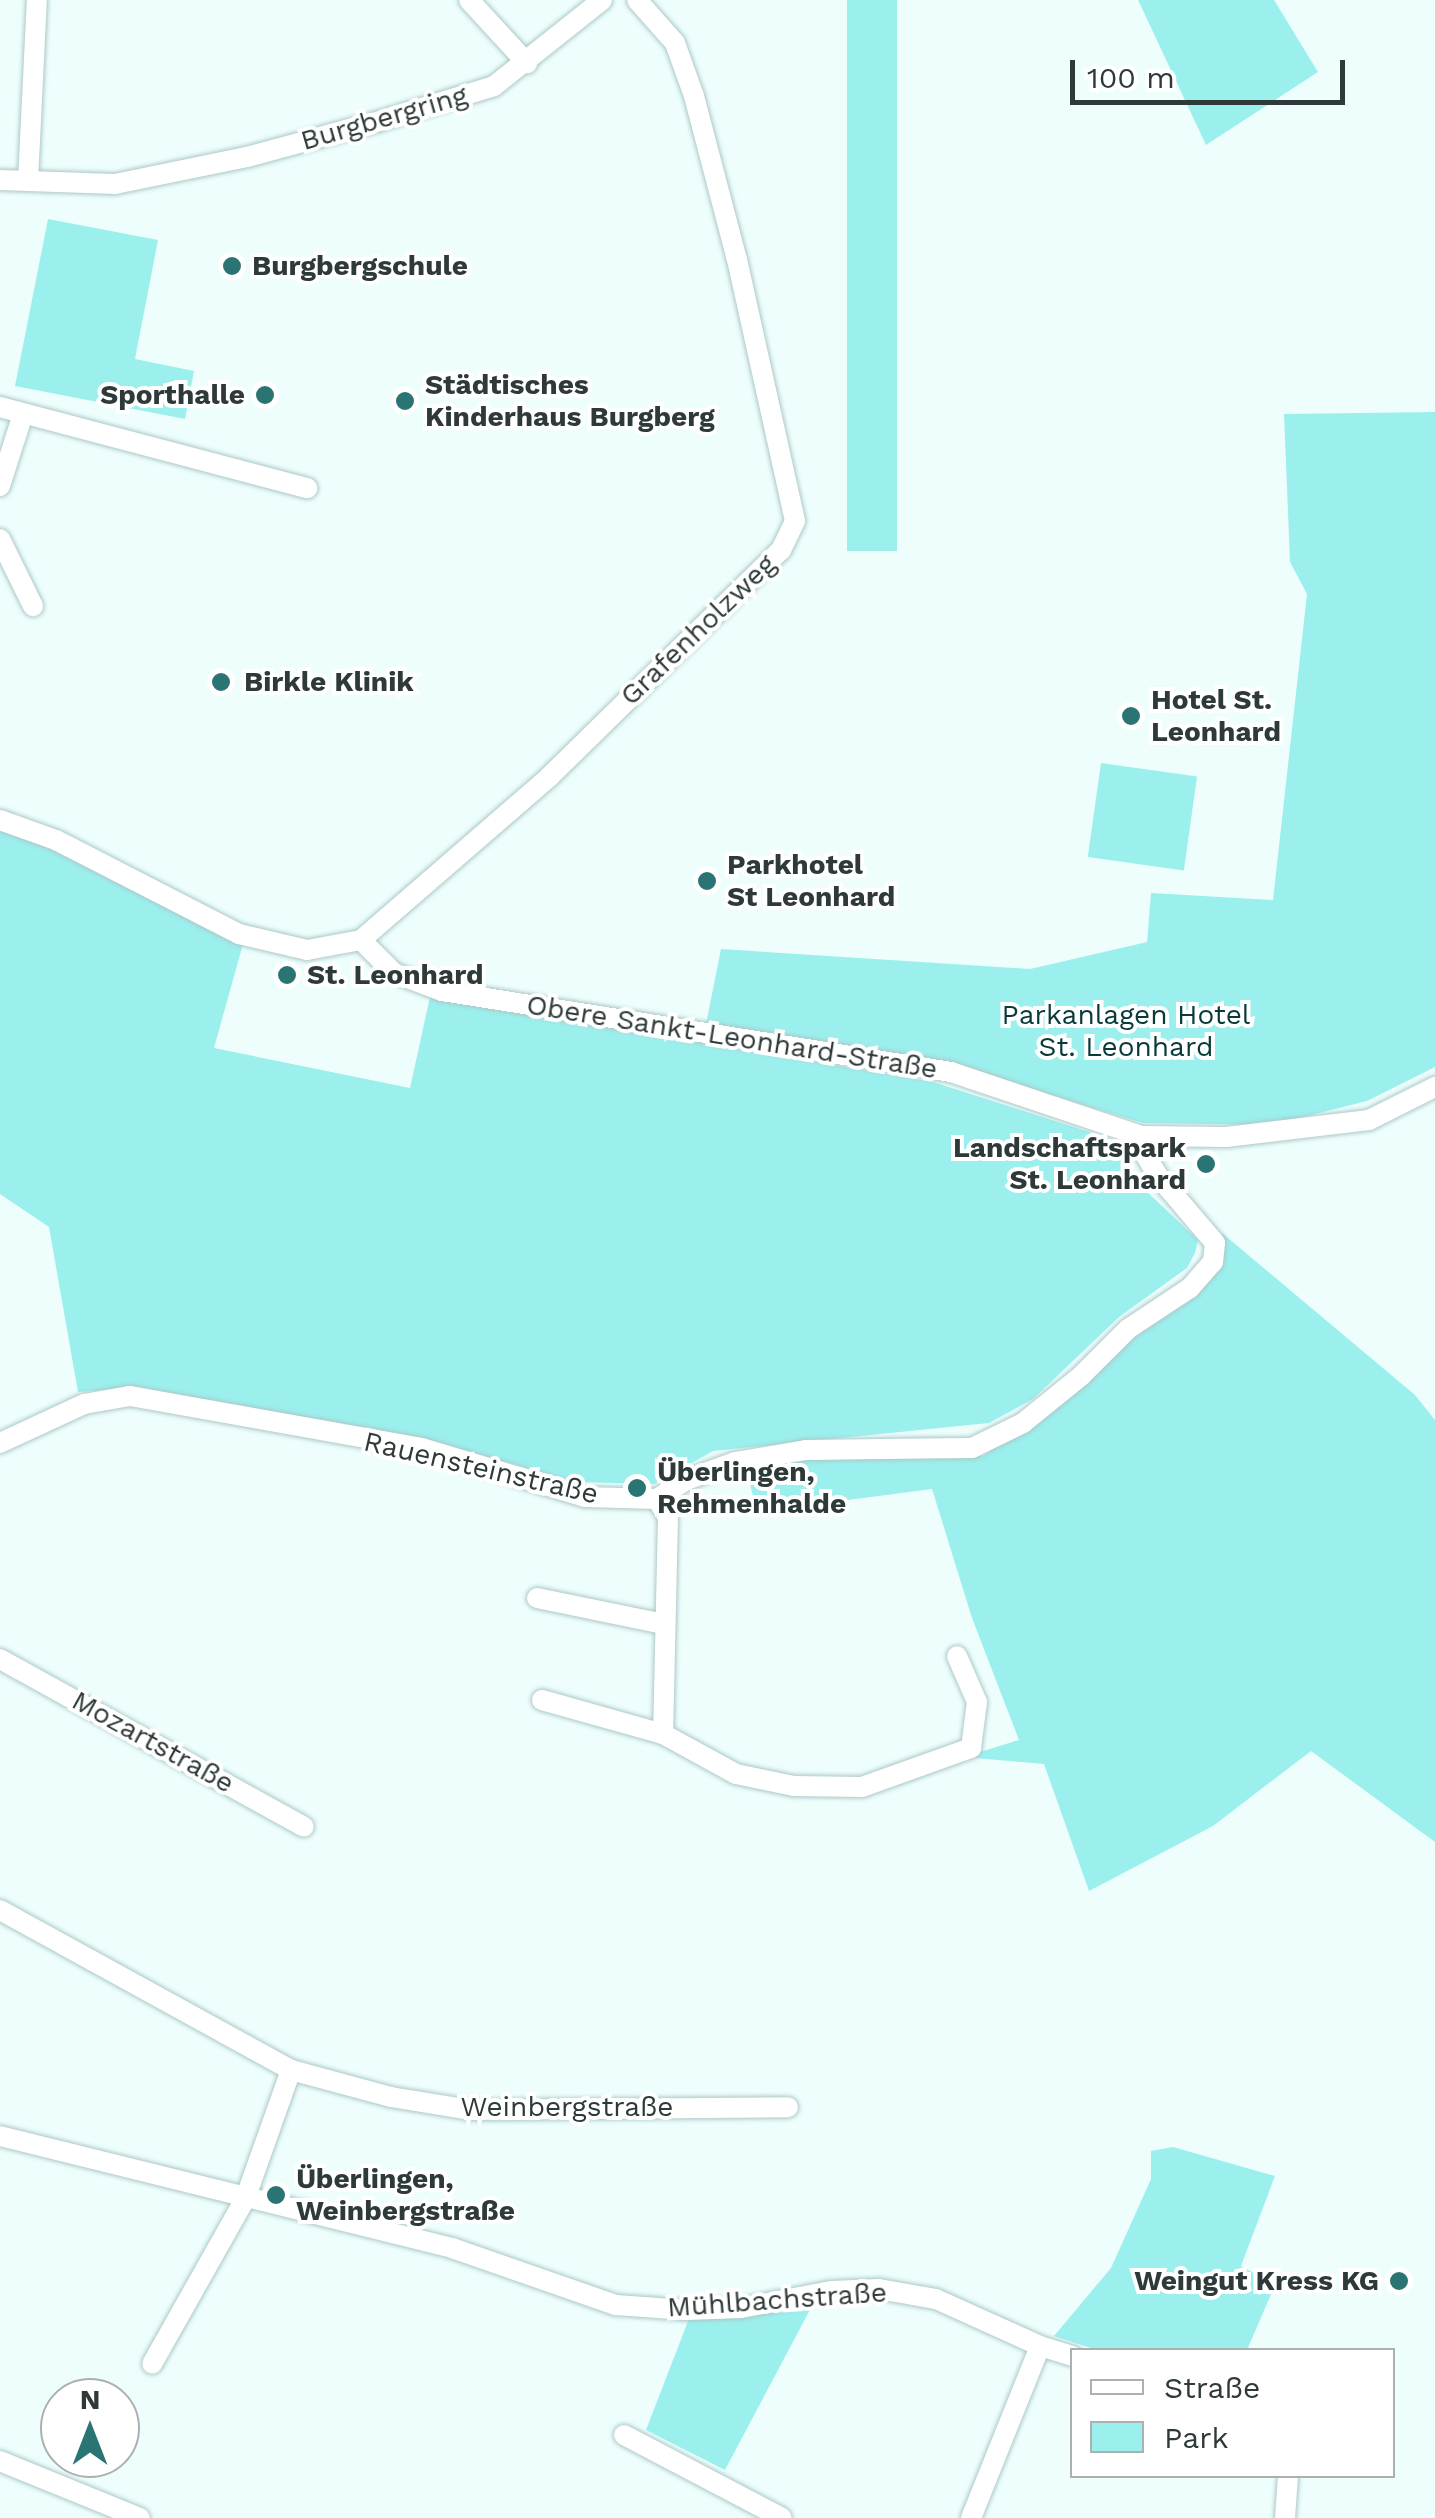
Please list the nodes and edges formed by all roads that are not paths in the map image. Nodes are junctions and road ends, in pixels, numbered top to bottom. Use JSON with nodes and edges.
{"nodes":[{"id":1,"x":38,"y":0,"type":"edge"},
{"id":2,"x":469,"y":0,"type":"edge"},
{"id":3,"x":602,"y":0,"type":"edge"},
{"id":4,"x":637,"y":0,"type":"edge"},
{"id":5,"x":527,"y":63,"type":"junction"},
{"id":6,"x":0,"y":180,"type":"edge"},
{"id":7,"x":28,"y":181,"type":"junction"},
{"id":8,"x":0,"y":407,"type":"edge"},
{"id":9,"x":23,"y":414,"type":"junction"},
{"id":10,"x":0,"y":486,"type":"edge"},
{"id":11,"x":307,"y":488,"type":"dead end"},
{"id":12,"x":0,"y":539,"type":"edge"},
{"id":13,"x":33,"y":606,"type":"dead end"},
{"id":14,"x":0,"y":820,"type":"edge"},
{"id":15,"x":361,"y":940,"type":"junction"},
{"id":16,"x":1435,"y":1087,"type":"edge"},
{"id":17,"x":1141,"y":1136,"type":"junction"},
{"id":18,"x":0,"y":1443,"type":"edge"},
{"id":19,"x":657,"y":1499,"type":"junction"},
{"id":20,"x":537,"y":1598,"type":"dead end"},
{"id":21,"x":664,"y":1624,"type":"junction"},
{"id":22,"x":957,"y":1656,"type":"dead end"},
{"id":23,"x":0,"y":1659,"type":"edge"},
{"id":24,"x":542,"y":1700,"type":"dead end"},
{"id":25,"x":663,"y":1734,"type":"junction"},
{"id":26,"x":304,"y":1827,"type":"dead end"},
{"id":27,"x":0,"y":1910,"type":"edge"},
{"id":28,"x":291,"y":2070,"type":"junction"},
{"id":29,"x":788,"y":2107,"type":"dead end"},
{"id":30,"x":0,"y":2136,"type":"edge"},
{"id":31,"x":245,"y":2199,"type":"junction"},
{"id":32,"x":1040,"y":2346,"type":"junction"},
{"id":33,"x":1070,"y":2355,"type":"edge"},
{"id":34,"x":152,"y":2364,"type":"dead end"},
{"id":35,"x":624,"y":2435,"type":"dead end"},
{"id":36,"x":0,"y":2461,"type":"edge"},
{"id":37,"x":1288,"y":2478,"type":"edge"},
{"id":38,"x":140,"y":2518,"type":"edge"},
{"id":39,"x":782,"y":2518,"type":"edge"},
{"id":40,"x":971,"y":2518,"type":"edge"},
{"id":41,"x":1285,"y":2518,"type":"edge"}],
"edges":[{"from":1,"to":7,"type":"street"},
{"from":2,"to":5,"type":"street"},
{"from":3,"to":5,"type":"street","name":"Burgbergring"},
{"from":4,"to":15,"type":"street","name":"Grafenholzweg"},
{"from":5,"to":7,"type":"street","name":"Burgbergring"},
{"from":6,"to":7,"type":"street","name":"Burgbergring"},
{"from":8,"to":9,"type":"street"},
{"from":9,"to":10,"type":"street"},
{"from":9,"to":11,"type":"street"},
{"from":12,"to":13,"type":"street"},
{"from":14,"to":15,"type":"street"},
{"from":15,"to":17,"type":"street","name":"Obere Sankt-Leonhard-Straße"},
{"from":16,"to":17,"type":"street","name":"Obere Sankt-Leonhard-Straße"},
{"from":17,"to":19,"type":"street"},
{"from":18,"to":19,"type":"street","name":"Rauensteinstraße"},
{"from":19,"to":21,"type":"street"},
{"from":20,"to":21,"type":"street"},
{"from":21,"to":25,"type":"street"},
{"from":22,"to":25,"type":"street"},
{"from":23,"to":26,"type":"street","name":"Mozartstraße"},
{"from":24,"to":25,"type":"street"},
{"from":27,"to":28,"type":"street","name":"Weinbergstraße"},
{"from":28,"to":29,"type":"street","name":"Weinbergstraße"},
{"from":28,"to":31,"type":"street"},
{"from":30,"to":31,"type":"street","name":"Mühlbachstraße"},
{"from":31,"to":32,"type":"street","name":"Mühlbachstraße"},
{"from":31,"to":34,"type":"street"},
{"from":32,"to":33,"type":"street","name":"Mühlbachstraße"},
{"from":32,"to":40,"type":"street"},
{"from":35,"to":39,"type":"street"},
{"from":36,"to":38,"type":"street"},
{"from":37,"to":41,"type":"street"}]}
